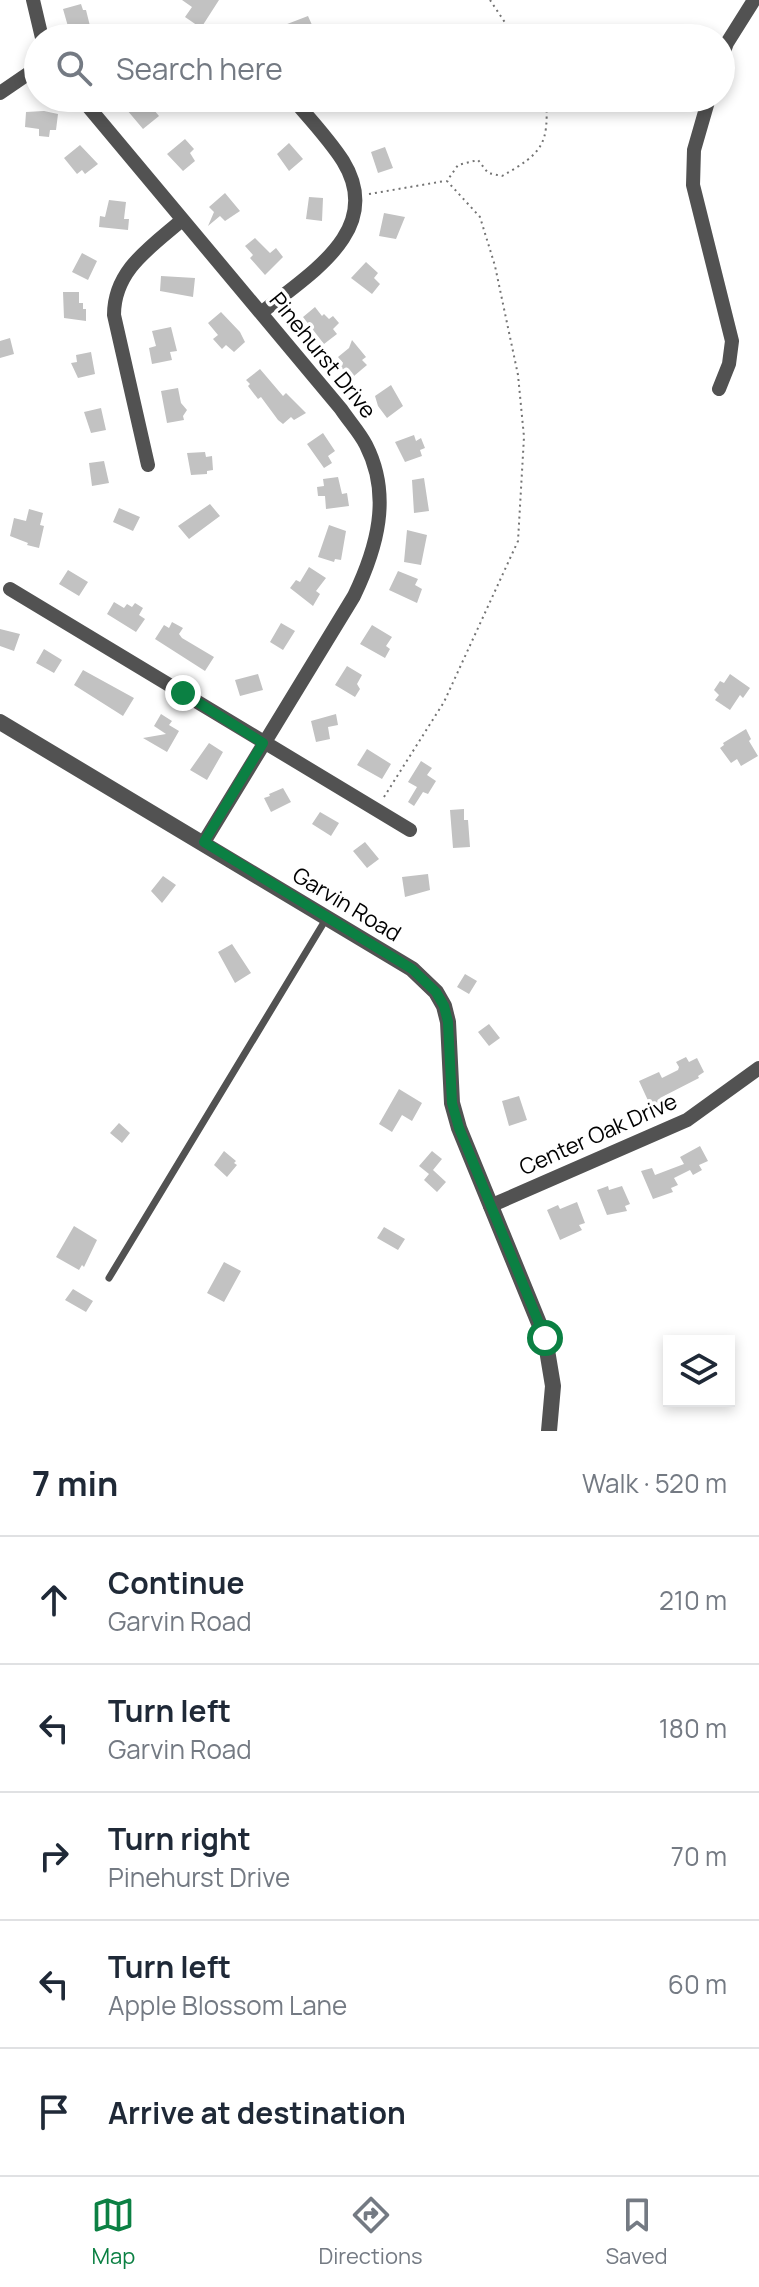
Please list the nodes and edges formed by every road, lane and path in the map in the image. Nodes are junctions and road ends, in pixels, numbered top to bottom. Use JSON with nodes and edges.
{"nodes":[{"id":1,"x":33,"y":0,"type":"edge"},
{"id":2,"x":490,"y":0,"type":"edge"},
{"id":3,"x":754,"y":0,"type":"edge"},
{"id":4,"x":39,"y":24,"type":"edge"},
{"id":5,"x":506,"y":24,"type":"edge"},
{"id":6,"x":735,"y":30,"type":"edge"},
{"id":7,"x":24,"y":77,"type":"edge"},
{"id":8,"x":0,"y":93,"type":"edge"},
{"id":9,"x":93,"y":112,"type":"edge"},
{"id":10,"x":303,"y":112,"type":"edge"},
{"id":11,"x":547,"y":112,"type":"edge"},
{"id":12,"x":705,"y":112,"type":"edge"},
{"id":13,"x":447,"y":181,"type":"junction"},
{"id":14,"x":354,"y":195,"type":"junction"},
{"id":15,"x":182,"y":220,"type":"junction"},
{"id":16,"x":261,"y":313,"type":"junction"},
{"id":17,"x":719,"y":389,"type":"dead end"},
{"id":18,"x":148,"y":465,"type":"dead end"},
{"id":19,"x":10,"y":589,"type":"dead end"},
{"id":20,"x":0,"y":722,"type":"edge"},
{"id":21,"x":263,"y":743,"type":"junction"},
{"id":22,"x":376,"y":810,"type":"junction"},
{"id":23,"x":410,"y":830,"type":"dead end"},
{"id":24,"x":204,"y":842,"type":"junction"},
{"id":25,"x":328,"y":918,"type":"junction"},
{"id":26,"x":759,"y":1068,"type":"edge"},
{"id":27,"x":490,"y":1206,"type":"junction"},
{"id":28,"x":109,"y":1278,"type":"dead end"},
{"id":29,"x":549,"y":1431,"type":"edge"}],
"edges":[{"from":1,"to":4,"type":"street"},
{"from":2,"to":5,"type":"path"},
{"from":3,"to":6,"type":"street"},
{"from":7,"to":8,"type":"street"},
{"from":9,"to":15,"type":"street","name":"Pinehurst Drive"},
{"from":10,"to":14,"type":"street"},
{"from":11,"to":13,"type":"path"},
{"from":12,"to":17,"type":"street"},
{"from":13,"to":14,"type":"path"},
{"from":13,"to":22,"type":"path"},
{"from":14,"to":16,"type":"street"},
{"from":15,"to":16,"type":"street","name":"Pinehurst Drive"},
{"from":15,"to":18,"type":"street"},
{"from":16,"to":21,"type":"street","name":"Pinehurst Drive"},
{"from":19,"to":21,"type":"street"},
{"from":20,"to":24,"type":"street","name":"Garvin Road"},
{"from":21,"to":22,"type":"street"},
{"from":21,"to":24,"type":"street","name":"Pinehurst Drive"},
{"from":22,"to":23,"type":"street"},
{"from":24,"to":25,"type":"street","name":"Garvin Road"},
{"from":25,"to":27,"type":"street","name":"Garvin Road"},
{"from":25,"to":28,"type":"lane"},
{"from":26,"to":27,"type":"street","name":"Center Oak Drive"},
{"from":27,"to":29,"type":"street","name":"Garvin Road"}]}
